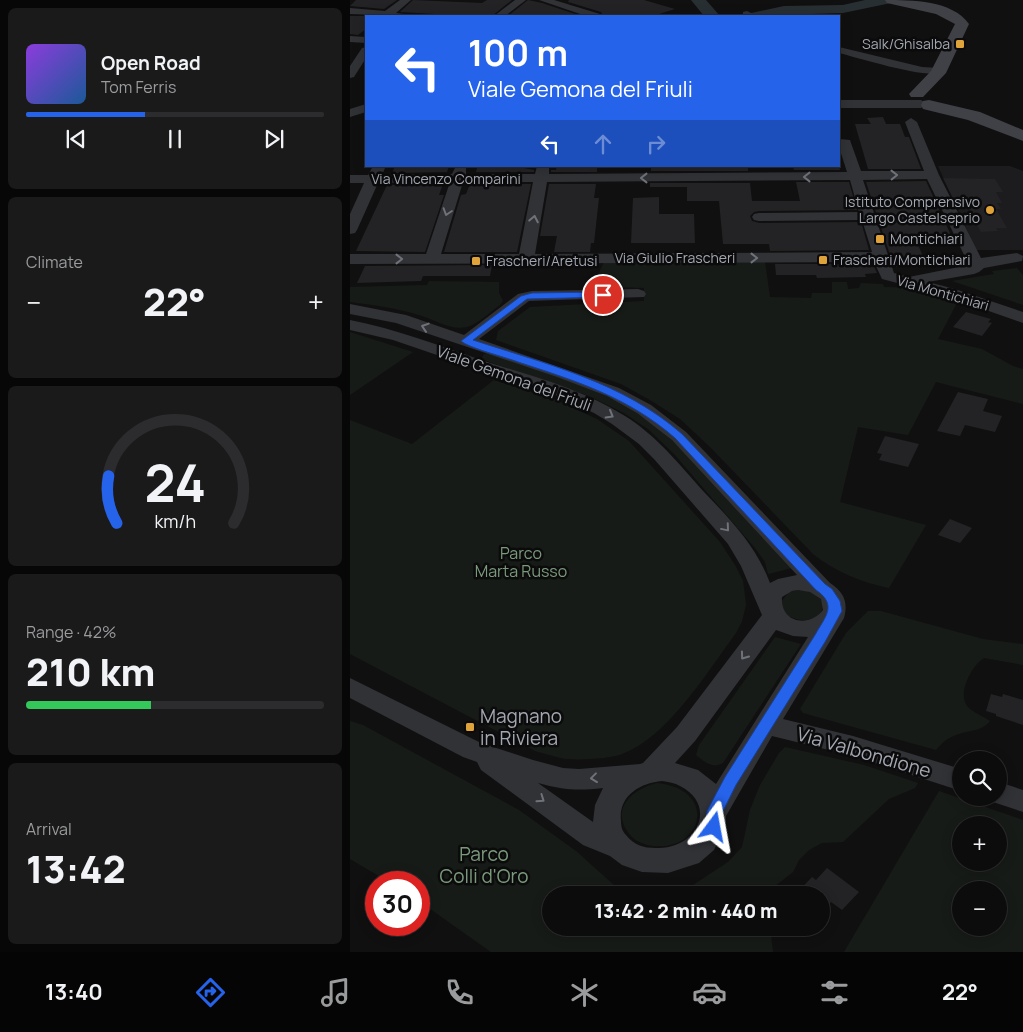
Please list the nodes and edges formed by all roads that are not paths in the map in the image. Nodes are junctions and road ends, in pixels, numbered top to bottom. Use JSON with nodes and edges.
{"nodes":[{"id":1,"x":406,"y":0,"type":"edge"},
{"id":2,"x":521,"y":0,"type":"edge"},
{"id":3,"x":544,"y":0,"type":"edge"},
{"id":4,"x":892,"y":0,"type":"edge"},
{"id":5,"x":350,"y":11,"type":"edge"},
{"id":6,"x":388,"y":15,"type":"joint"},
{"id":7,"x":500,"y":15,"type":"edge"},
{"id":8,"x":593,"y":15,"type":"edge"},
{"id":9,"x":350,"y":39,"type":"edge"},
{"id":10,"x":365,"y":40,"type":"edge"},
{"id":11,"x":840,"y":50,"type":"edge"},
{"id":12,"x":365,"y":52,"type":"edge"},
{"id":13,"x":938,"y":72,"type":"junction"},
{"id":14,"x":350,"y":74,"type":"edge"},
{"id":15,"x":928,"y":99,"type":"junction"},
{"id":16,"x":840,"y":104,"type":"edge"},
{"id":17,"x":365,"y":108,"type":"edge"},
{"id":18,"x":350,"y":113,"type":"edge"},
{"id":19,"x":980,"y":118,"type":"junction"},
{"id":20,"x":911,"y":122,"type":"dead end"},
{"id":21,"x":1023,"y":131,"type":"edge"},
{"id":22,"x":1023,"y":136,"type":"edge"},
{"id":23,"x":840,"y":143,"type":"edge"},
{"id":24,"x":542,"y":172,"type":"edge"},
{"id":25,"x":597,"y":172,"type":"edge"},
{"id":26,"x":376,"y":173,"type":"edge"},
{"id":27,"x":459,"y":173,"type":"edge"},
{"id":28,"x":932,"y":175,"type":"junction"},
{"id":29,"x":856,"y":176,"type":"junction"},
{"id":30,"x":350,"y":179,"type":"edge"},
{"id":31,"x":869,"y":216,"type":"junction"},
{"id":32,"x":758,"y":217,"type":"dead end"},
{"id":33,"x":350,"y":230,"type":"edge"},
{"id":34,"x":880,"y":257,"type":"junction"},
{"id":35,"x":1017,"y":258,"type":"dead end"},
{"id":36,"x":350,"y":259,"type":"edge"},
{"id":37,"x":432,"y":259,"type":"junction"},
{"id":38,"x":526,"y":259,"type":"junction"},
{"id":39,"x":976,"y":263,"type":"junction"},
{"id":40,"x":904,"y":280,"type":"junction"},
{"id":41,"x":638,"y":294,"type":"dead end"},
{"id":42,"x":350,"y":309,"type":"edge"},
{"id":43,"x":1023,"y":318,"type":"edge"},
{"id":44,"x":350,"y":325,"type":"edge"},
{"id":45,"x":457,"y":338,"type":"junction"},
{"id":46,"x":484,"y":347,"type":"junction"},
{"id":47,"x":431,"y":348,"type":"junction"},
{"id":48,"x":466,"y":360,"type":"junction"},
{"id":49,"x":821,"y":587,"type":"junction"},
{"id":50,"x":770,"y":609,"type":"junction"},
{"id":51,"x":832,"y":618,"type":"junction"},
{"id":52,"x":350,"y":688,"type":"edge"},
{"id":53,"x":766,"y":725,"type":"junction"},
{"id":54,"x":472,"y":750,"type":"junction"},
{"id":55,"x":648,"y":772,"type":"junction"},
{"id":56,"x":952,"y":777,"type":"edge"},
{"id":57,"x":1007,"y":796,"type":"edge"},
{"id":58,"x":1023,"y":801,"type":"edge"},
{"id":59,"x":715,"y":811,"type":"junction"},
{"id":60,"x":618,"y":848,"type":"junction"}],
"edges":[{"from":1,"to":6,"type":"street"},
{"from":2,"to":7,"type":"street"},
{"from":3,"to":8,"type":"street"},
{"from":4,"to":13,"type":"street"},
{"from":5,"to":6,"type":"street"},
{"from":9,"to":10,"type":"street"},
{"from":11,"to":13,"type":"street"},
{"from":12,"to":14,"type":"street"},
{"from":13,"to":15,"type":"street"},
{"from":13,"to":15,"type":"street"},
{"from":15,"to":16,"type":"street"},
{"from":15,"to":19,"type":"street"},
{"from":17,"to":18,"type":"street"},
{"from":19,"to":21,"type":"street"},
{"from":19,"to":22,"type":"street"},
{"from":20,"to":28,"type":"street"},
{"from":23,"to":29,"type":"street","name":"Via Montichiari"},
{"from":24,"to":25,"type":"street","name":"Via Vincenzo Comparini"},
{"from":24,"to":27,"type":"street","name":"Via Vincenzo Comparini"},
{"from":38,"to":24,"type":"street","one_way":true},
{"from":29,"to":25,"type":"street","name":"Via Vincenzo Comparini","one_way":true},
{"from":26,"to":27,"type":"street","name":"Via Vincenzo Comparini"},
{"from":26,"to":30,"type":"street","name":"Via Vincenzo Comparini"},
{"from":26,"to":33,"type":"street"},
{"from":27,"to":37,"type":"street","one_way":true},
{"from":29,"to":28,"type":"street","name":"Via Vincenzo Comparini","one_way":true},
{"from":28,"to":39,"type":"street"},
{"from":29,"to":31,"type":"street","name":"Via Montichiari"},
{"from":31,"to":32,"type":"street"},
{"from":31,"to":34,"type":"street","name":"Via Montichiari"},
{"from":38,"to":34,"type":"street","name":"Via Giulio Frascheri","one_way":true},
{"from":34,"to":40,"type":"street","name":"Via Montichiari"},
{"from":35,"to":39,"type":"street"},
{"from":36,"to":37,"type":"street","name":"Via Giulio Frascheri","one_way":true},
{"from":37,"to":38,"type":"street","name":"Via Giulio Frascheri"},
{"from":39,"to":40,"type":"street"},
{"from":40,"to":43,"type":"street","name":"Via Montichiari"},
{"from":41,"to":45,"type":"street"},
{"from":45,"to":42,"type":"street","name":"Viale Gemona del Friuli","one_way":true},
{"from":44,"to":47,"type":"street","name":"Viale Gemona del Friuli"},
{"from":45,"to":46,"type":"street","name":"Viale Gemona del Friuli"},
{"from":45,"to":47,"type":"street"},
{"from":46,"to":48,"type":"street"},
{"from":46,"to":49,"type":"street","name":"Viale Gemona del Friuli"},
{"from":47,"to":48,"type":"street","name":"Viale Gemona del Friuli"},
{"from":48,"to":50,"type":"street","name":"Viale Gemona del Friuli","one_way":true},
{"from":49,"to":50,"type":"street"},
{"from":49,"to":51,"type":"street"},
{"from":50,"to":51,"type":"street"},
{"from":50,"to":55,"type":"street","one_way":true},
{"from":51,"to":53,"type":"street"},
{"from":52,"to":54,"type":"street"},
{"from":53,"to":56,"type":"street","name":"Via Valbondione"},
{"from":53,"to":59,"type":"street"},
{"from":55,"to":54,"type":"street","one_way":true},
{"from":54,"to":60,"type":"street","one_way":true},
{"from":55,"to":59,"type":"street"},
{"from":55,"to":60,"type":"street"},
{"from":57,"to":58,"type":"street"},
{"from":59,"to":60,"type":"street"}]}
